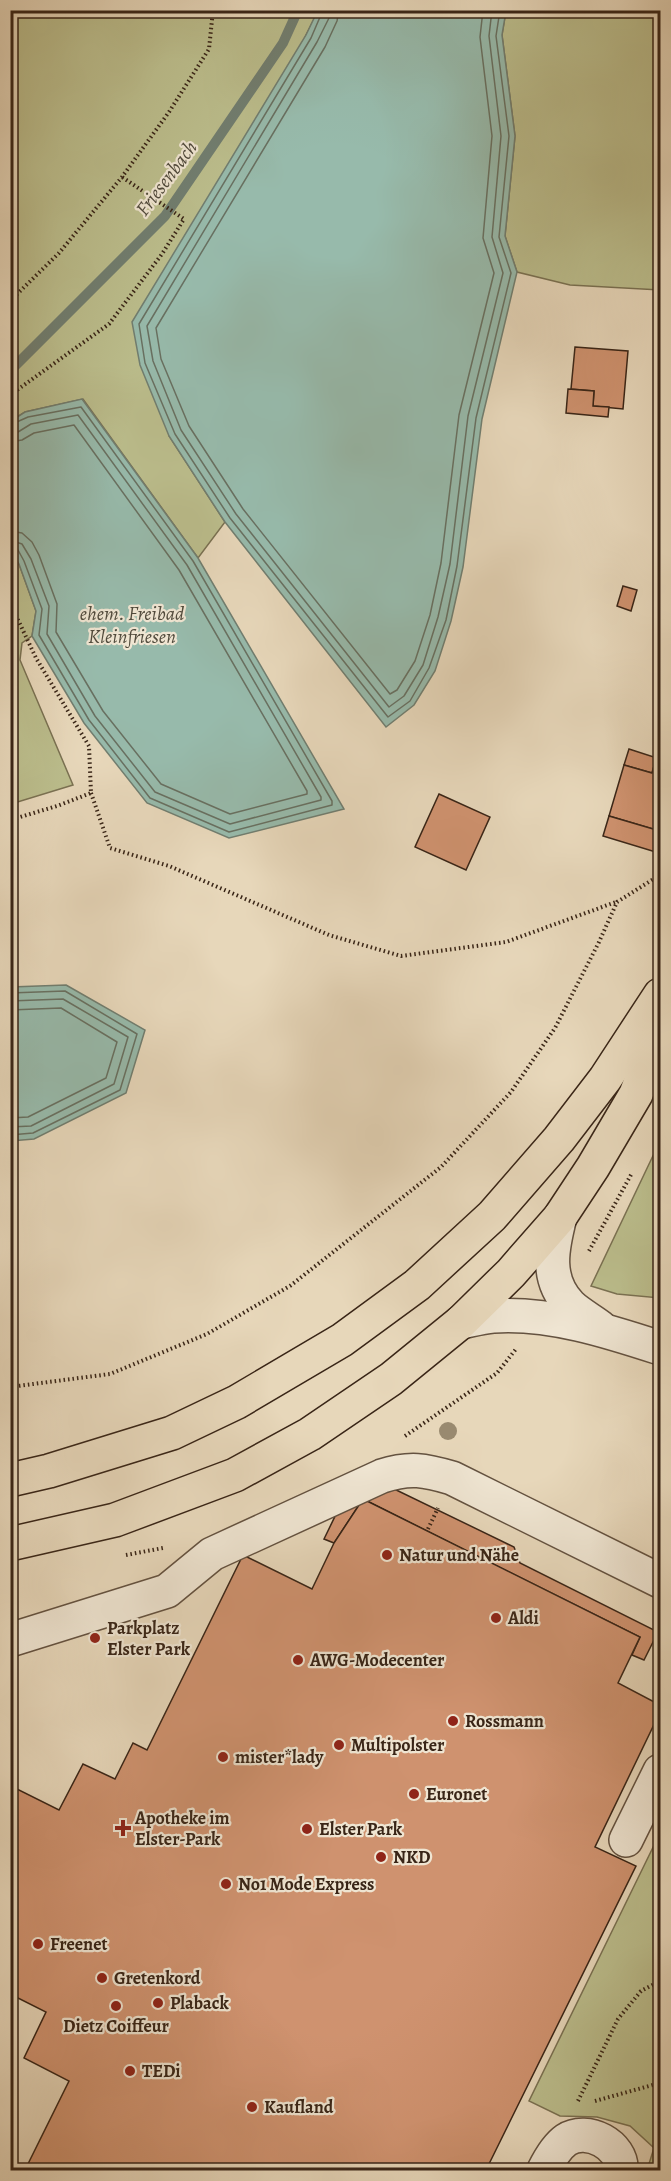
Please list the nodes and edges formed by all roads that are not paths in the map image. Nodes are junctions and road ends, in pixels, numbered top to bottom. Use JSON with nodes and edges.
{"nodes":[{"id":1,"x":660,"y":995,"type":"edge"},
{"id":2,"x":660,"y":1032,"type":"edge"},
{"id":3,"x":560,"y":1217,"type":"junction"},
{"id":4,"x":460,"y":1322,"type":"junction"},
{"id":5,"x":604,"y":1329,"type":"junction"},
{"id":6,"x":660,"y":1348,"type":"edge"},
{"id":7,"x":10,"y":1480,"type":"edge"},
{"id":8,"x":10,"y":1544,"type":"edge"},
{"id":9,"x":660,"y":1581,"type":"edge"},
{"id":10,"x":10,"y":1640,"type":"edge"},
{"id":11,"x":660,"y":1771,"type":"edge"},
{"id":12,"x":626,"y":1840,"type":"dead end"},
{"id":13,"x":544,"y":2170,"type":"edge"},
{"id":14,"x":621,"y":2170,"type":"edge"}],
"edges":[{"from":1,"to":7,"type":"main road"},
{"from":2,"to":3,"type":"main road"},
{"from":3,"to":4,"type":"main road"},
{"from":3,"to":5,"type":"lane"},
{"from":4,"to":5,"type":"lane"},
{"from":4,"to":8,"type":"main road"},
{"from":5,"to":6,"type":"lane"},
{"from":9,"to":10,"type":"lane"},
{"from":11,"to":12,"type":"lane"},
{"from":13,"to":14,"type":"lane"}]}
